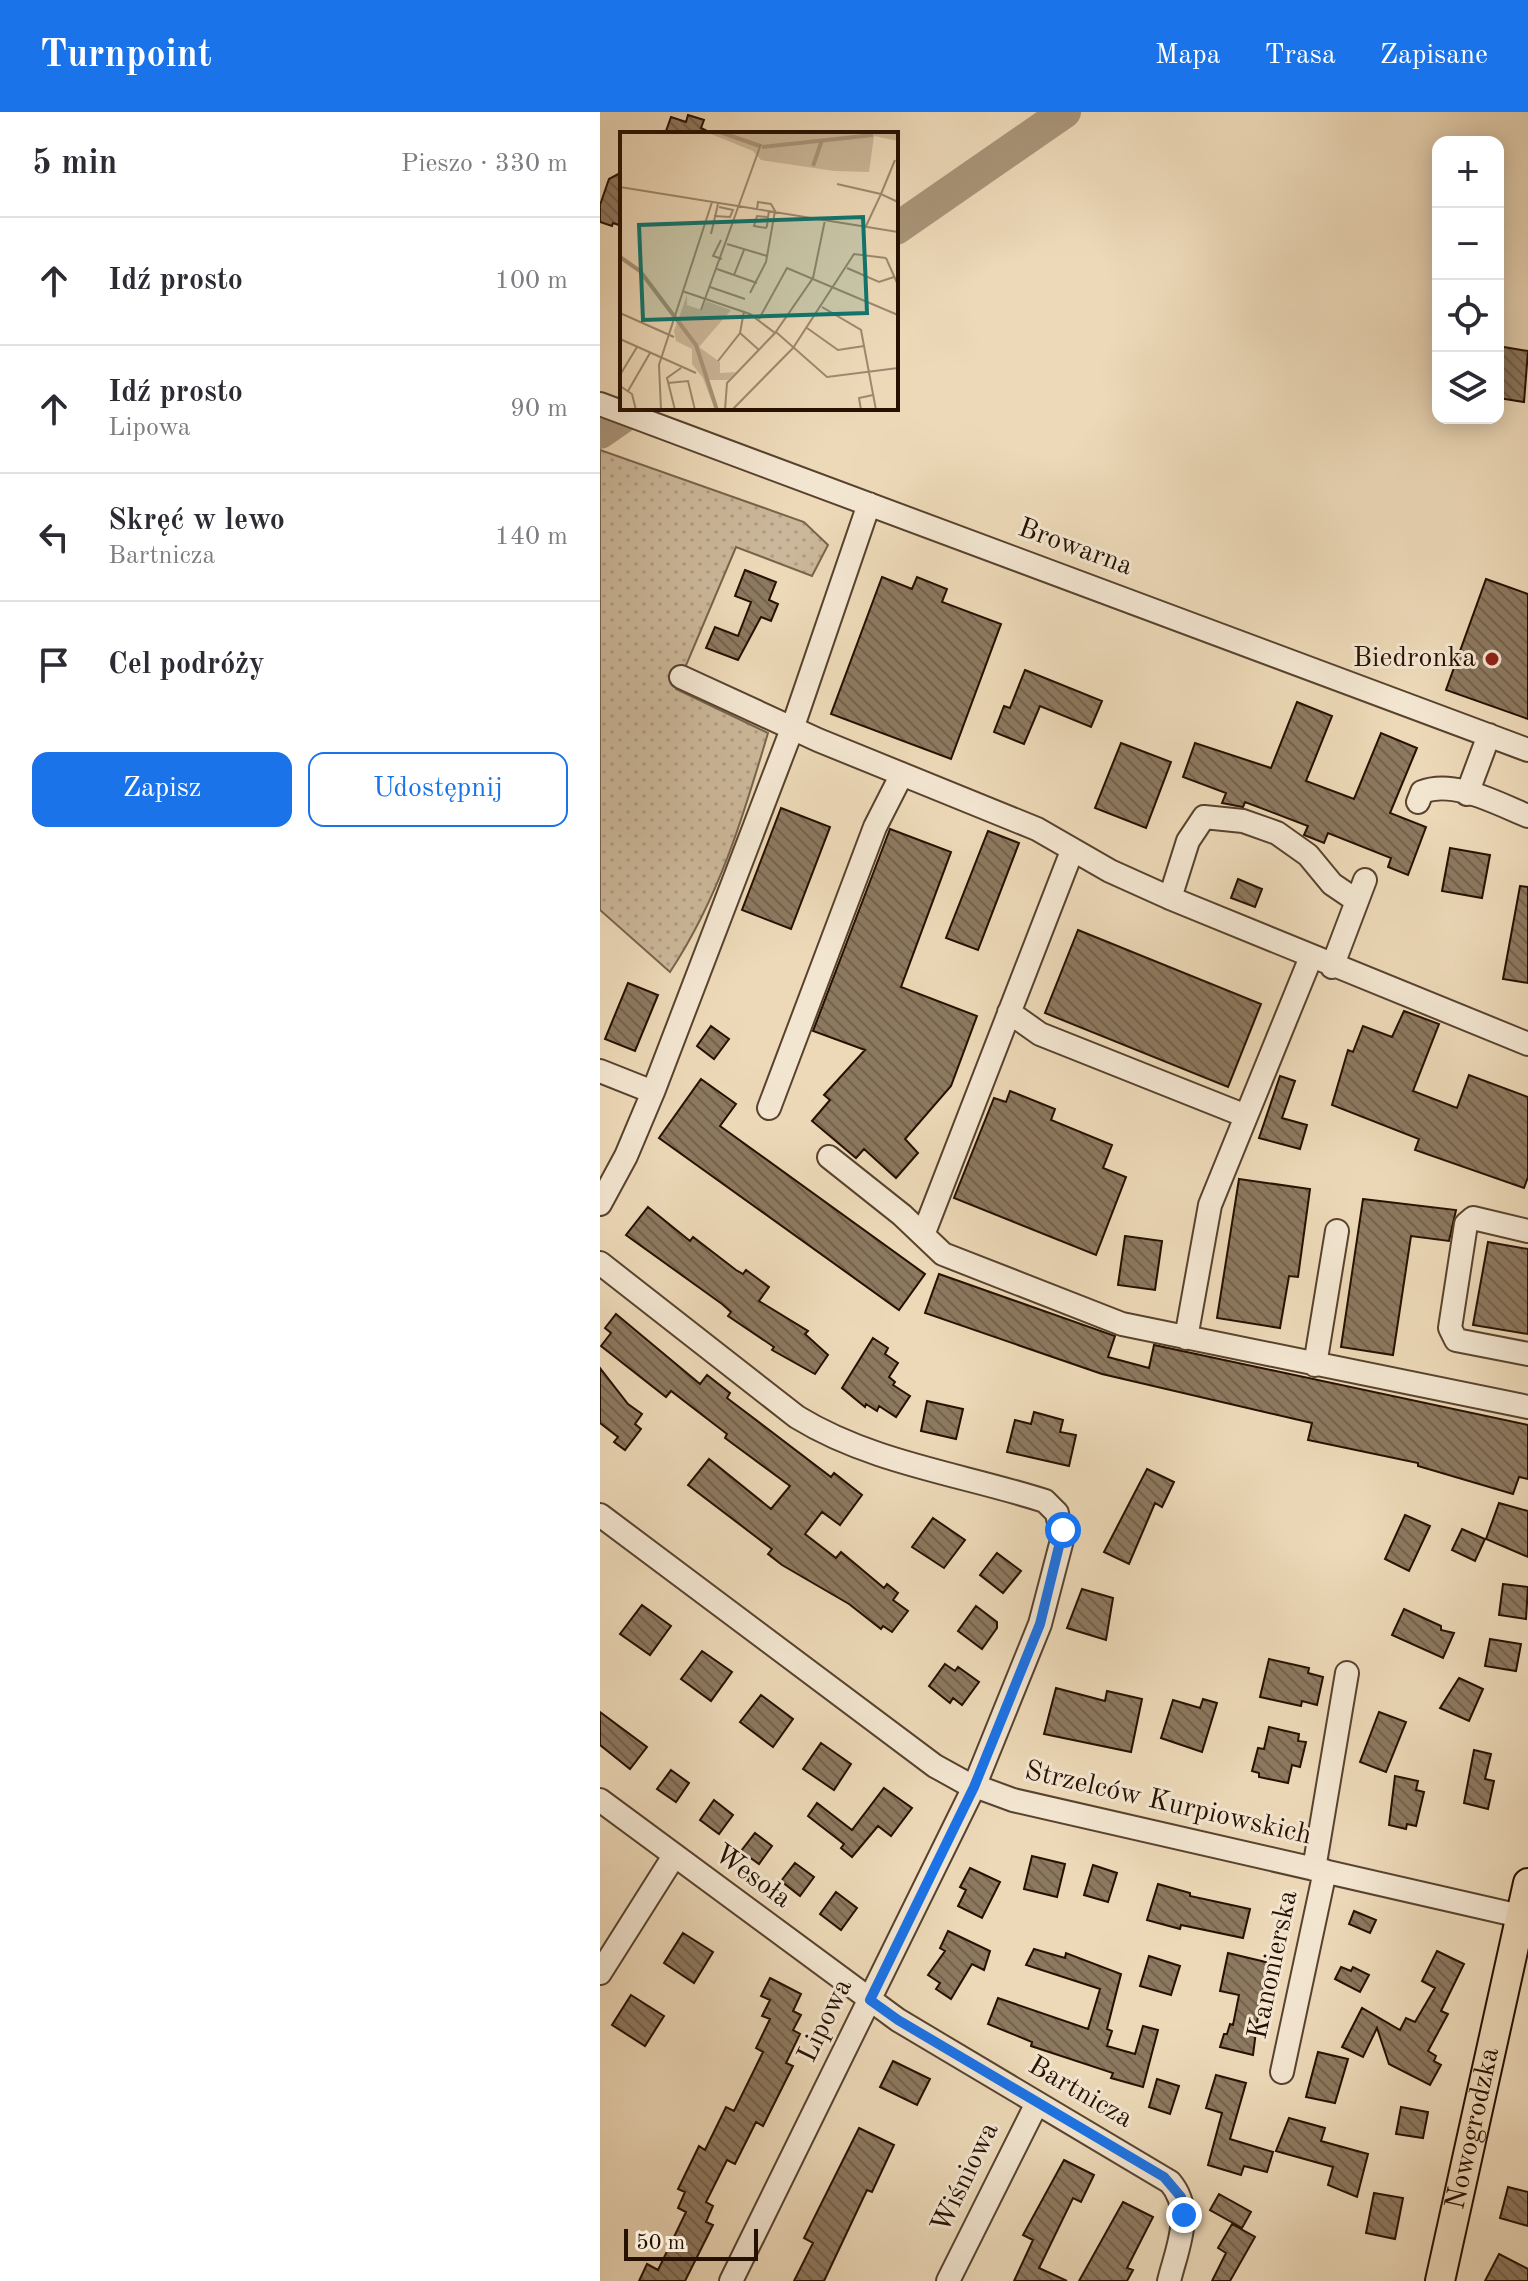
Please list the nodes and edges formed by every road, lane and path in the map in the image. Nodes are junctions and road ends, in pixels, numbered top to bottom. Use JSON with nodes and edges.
{"nodes":[{"id":1,"x":600,"y":404,"type":"edge"},
{"id":2,"x":869,"y":504,"type":"junction"},
{"id":3,"x":681,"y":677,"type":"dead end"},
{"id":4,"x":792,"y":729,"type":"junction"},
{"id":5,"x":1489,"y":735,"type":"junction"},
{"id":6,"x":1528,"y":750,"type":"edge"},
{"id":7,"x":902,"y":774,"type":"junction"},
{"id":8,"x":1467,"y":794,"type":"junction"},
{"id":9,"x":1418,"y":802,"type":"dead end"},
{"id":10,"x":1528,"y":816,"type":"edge"},
{"id":11,"x":1072,"y":851,"type":"junction"},
{"id":12,"x":1365,"y":880,"type":"dead end"},
{"id":13,"x":1170,"y":898,"type":"junction"},
{"id":14,"x":1357,"y":901,"type":"junction"},
{"id":15,"x":1322,"y":962,"type":"junction"},
{"id":16,"x":1009,"y":1012,"type":"junction"},
{"id":17,"x":1528,"y":1044,"type":"edge"},
{"id":18,"x":600,"y":1071,"type":"edge"},
{"id":19,"x":653,"y":1092,"type":"junction"},
{"id":20,"x":769,"y":1108,"type":"dead end"},
{"id":21,"x":1246,"y":1116,"type":"junction"},
{"id":22,"x":829,"y":1157,"type":"dead end"},
{"id":23,"x":600,"y":1204,"type":"edge"},
{"id":24,"x":1337,"y":1231,"type":"dead end"},
{"id":25,"x":1528,"y":1231,"type":"edge"},
{"id":26,"x":923,"y":1235,"type":"junction"},
{"id":27,"x":600,"y":1263,"type":"edge"},
{"id":28,"x":1186,"y":1338,"type":"junction"},
{"id":29,"x":1528,"y":1354,"type":"edge"},
{"id":30,"x":1315,"y":1365,"type":"junction"},
{"id":31,"x":1528,"y":1407,"type":"edge"},
{"id":32,"x":600,"y":1515,"type":"edge"},
{"id":33,"x":1347,"y":1673,"type":"dead end"},
{"id":34,"x":974,"y":1787,"type":"junction"},
{"id":35,"x":600,"y":1800,"type":"edge"},
{"id":36,"x":674,"y":1856,"type":"junction"},
{"id":37,"x":1320,"y":1870,"type":"junction"},
{"id":38,"x":1528,"y":1883,"type":"edge"},
{"id":39,"x":1520,"y":1916,"type":"junction"},
{"id":40,"x":600,"y":1973,"type":"edge"},
{"id":41,"x":870,"y":2000,"type":"junction"},
{"id":42,"x":1282,"y":2072,"type":"dead end"},
{"id":43,"x":1037,"y":2103,"type":"junction"},
{"id":44,"x":731,"y":2281,"type":"edge"},
{"id":45,"x":948,"y":2281,"type":"edge"},
{"id":46,"x":1169,"y":2281,"type":"edge"},
{"id":47,"x":1440,"y":2281,"type":"edge"}],
"edges":[{"from":1,"to":2,"type":"street","name":"Browarna"},
{"from":2,"to":4,"type":"street"},
{"from":2,"to":5,"type":"street","name":"Browarna"},
{"from":3,"to":4,"type":"street"},
{"from":4,"to":7,"type":"street"},
{"from":4,"to":19,"type":"street"},
{"from":5,"to":6,"type":"street","name":"Browarna"},
{"from":5,"to":8,"type":"street"},
{"from":7,"to":11,"type":"street"},
{"from":7,"to":20,"type":"street"},
{"from":8,"to":9,"type":"street"},
{"from":8,"to":10,"type":"street"},
{"from":11,"to":13,"type":"street"},
{"from":11,"to":16,"type":"street"},
{"from":12,"to":14,"type":"street"},
{"from":13,"to":14,"type":"street"},
{"from":13,"to":15,"type":"street"},
{"from":14,"to":15,"type":"street"},
{"from":15,"to":17,"type":"street"},
{"from":15,"to":21,"type":"street"},
{"from":16,"to":21,"type":"street"},
{"from":16,"to":26,"type":"street"},
{"from":18,"to":19,"type":"street"},
{"from":19,"to":23,"type":"street"},
{"from":21,"to":28,"type":"street"},
{"from":22,"to":26,"type":"street"},
{"from":24,"to":30,"type":"street"},
{"from":25,"to":29,"type":"street"},
{"from":26,"to":28,"type":"street"},
{"from":27,"to":34,"type":"street","name":"Lipowa"},
{"from":28,"to":30,"type":"street"},
{"from":30,"to":31,"type":"street"},
{"from":32,"to":34,"type":"street","name":"Strzelców Kurpiowskich"},
{"from":33,"to":37,"type":"street","name":"Kanonierska"},
{"from":34,"to":37,"type":"street","name":"Strzelców Kurpiowskich"},
{"from":34,"to":41,"type":"street","name":"Lipowa"},
{"from":35,"to":36,"type":"street","name":"Wesoła"},
{"from":36,"to":40,"type":"street"},
{"from":36,"to":41,"type":"street","name":"Wesoła"},
{"from":37,"to":39,"type":"street","name":"Strzelców Kurpiowskich"},
{"from":37,"to":42,"type":"street","name":"Kanonierska"},
{"from":38,"to":39,"type":"main road","name":"Nowogrodzka"},
{"from":39,"to":47,"type":"main road","name":"Nowogrodzka"},
{"from":41,"to":43,"type":"street","name":"Bartnicza"},
{"from":41,"to":44,"type":"street","name":"Lipowa"},
{"from":43,"to":45,"type":"street","name":"Wiśniowa"},
{"from":43,"to":46,"type":"street","name":"Bartnicza"}]}
